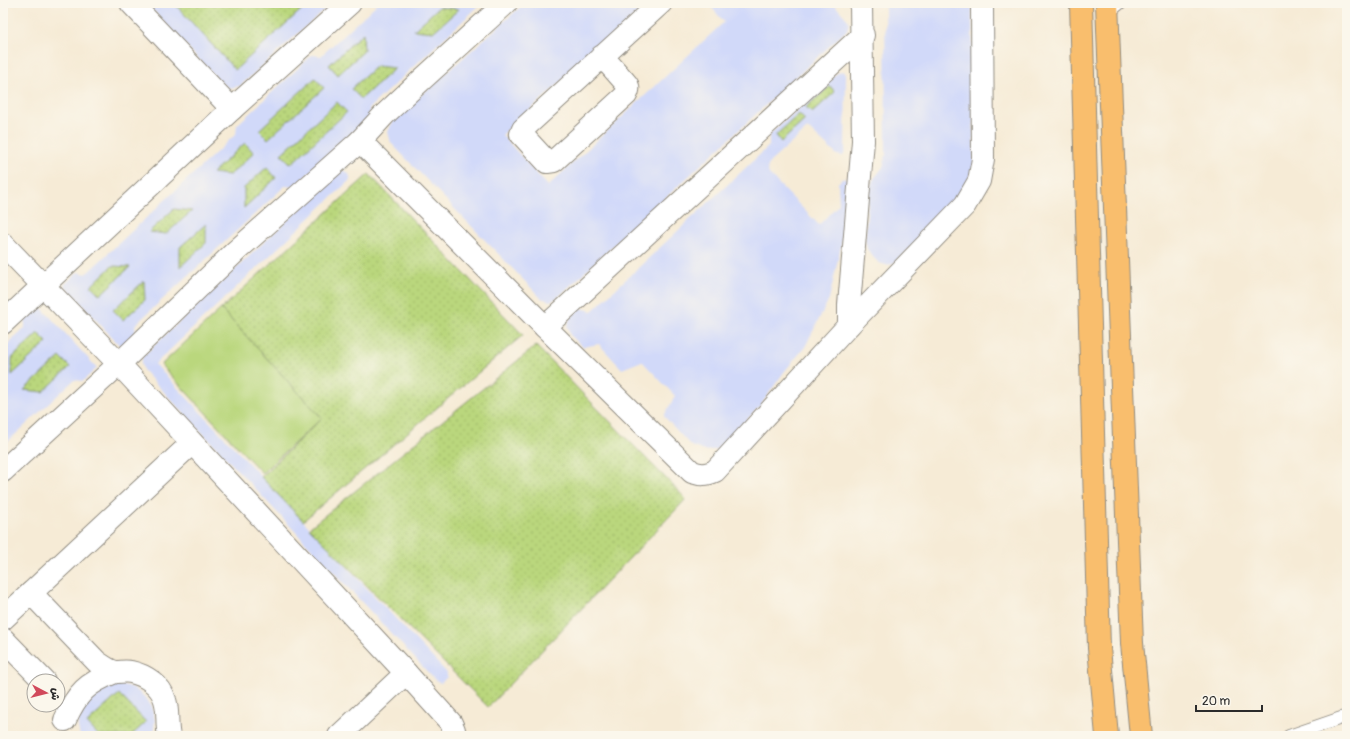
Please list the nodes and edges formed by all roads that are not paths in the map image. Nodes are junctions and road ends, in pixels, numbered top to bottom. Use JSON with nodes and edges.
{"nodes":[{"id":1,"x":131,"y":3,"type":"edge"},
{"id":2,"x":350,"y":3,"type":"edge"},
{"id":3,"x":506,"y":3,"type":"edge"},
{"id":4,"x":661,"y":3,"type":"edge"},
{"id":5,"x":845,"y":3,"type":"edge"},
{"id":6,"x":982,"y":3,"type":"edge"},
{"id":7,"x":1112,"y":7,"type":"edge"},
{"id":8,"x":1082,"y":11,"type":"edge"},
{"id":9,"x":862,"y":20,"type":"edge"},
{"id":10,"x":602,"y":56,"type":"junction"},
{"id":11,"x":232,"y":109,"type":"junction"},
{"id":12,"x":360,"y":141,"type":"junction"},
{"id":13,"x":3,"y":244,"type":"edge"},
{"id":14,"x":43,"y":286,"type":"junction"},
{"id":15,"x":3,"y":323,"type":"edge"},
{"id":16,"x":849,"y":325,"type":"junction"},
{"id":17,"x":544,"y":327,"type":"junction"},
{"id":18,"x":119,"y":364,"type":"junction"},
{"id":19,"x":192,"y":443,"type":"junction"},
{"id":20,"x":3,"y":471,"type":"edge"},
{"id":21,"x":31,"y":593,"type":"junction"},
{"id":22,"x":3,"y":619,"type":"edge"},
{"id":23,"x":3,"y":639,"type":"edge"},
{"id":24,"x":115,"y":672,"type":"junction"},
{"id":25,"x":36,"y":673,"type":"edge"},
{"id":26,"x":406,"y":673,"type":"junction"},
{"id":27,"x":64,"y":713,"type":"edge"},
{"id":28,"x":1347,"y":716,"type":"edge"},
{"id":29,"x":65,"y":728,"type":"edge"},
{"id":30,"x":166,"y":733,"type":"edge"},
{"id":31,"x":339,"y":736,"type":"edge"},
{"id":32,"x":454,"y":736,"type":"edge"},
{"id":33,"x":1107,"y":736,"type":"edge"},
{"id":34,"x":1140,"y":736,"type":"edge"},
{"id":35,"x":1289,"y":736,"type":"edge"}],
"edges":[{"from":1,"to":11,"type":"street"},
{"from":2,"to":11,"type":"street"},
{"from":3,"to":12,"type":"street"},
{"from":4,"to":10,"type":"street"},
{"from":5,"to":9,"type":"street"},
{"from":6,"to":16,"type":"street"},
{"from":7,"to":8,"type":"main road"},
{"from":7,"to":34,"type":"main road"},
{"from":8,"to":33,"type":"main road"},
{"from":9,"to":16,"type":"street"},
{"from":9,"to":17,"type":"street"},
{"from":10,"to":10,"type":"street"},
{"from":11,"to":14,"type":"street"},
{"from":12,"to":17,"type":"street"},
{"from":12,"to":18,"type":"street"},
{"from":13,"to":14,"type":"street"},
{"from":14,"to":15,"type":"street"},
{"from":14,"to":18,"type":"street"},
{"from":16,"to":17,"type":"street"},
{"from":18,"to":19,"type":"street"},
{"from":18,"to":20,"type":"street"},
{"from":19,"to":21,"type":"street"},
{"from":19,"to":26,"type":"street"},
{"from":21,"to":22,"type":"street"},
{"from":21,"to":24,"type":"street"},
{"from":23,"to":25,"type":"street"},
{"from":24,"to":29,"type":"street"},
{"from":24,"to":30,"type":"street"},
{"from":26,"to":31,"type":"street"},
{"from":26,"to":32,"type":"street"},
{"from":27,"to":29,"type":"street"},
{"from":28,"to":35,"type":"lane"}]}
